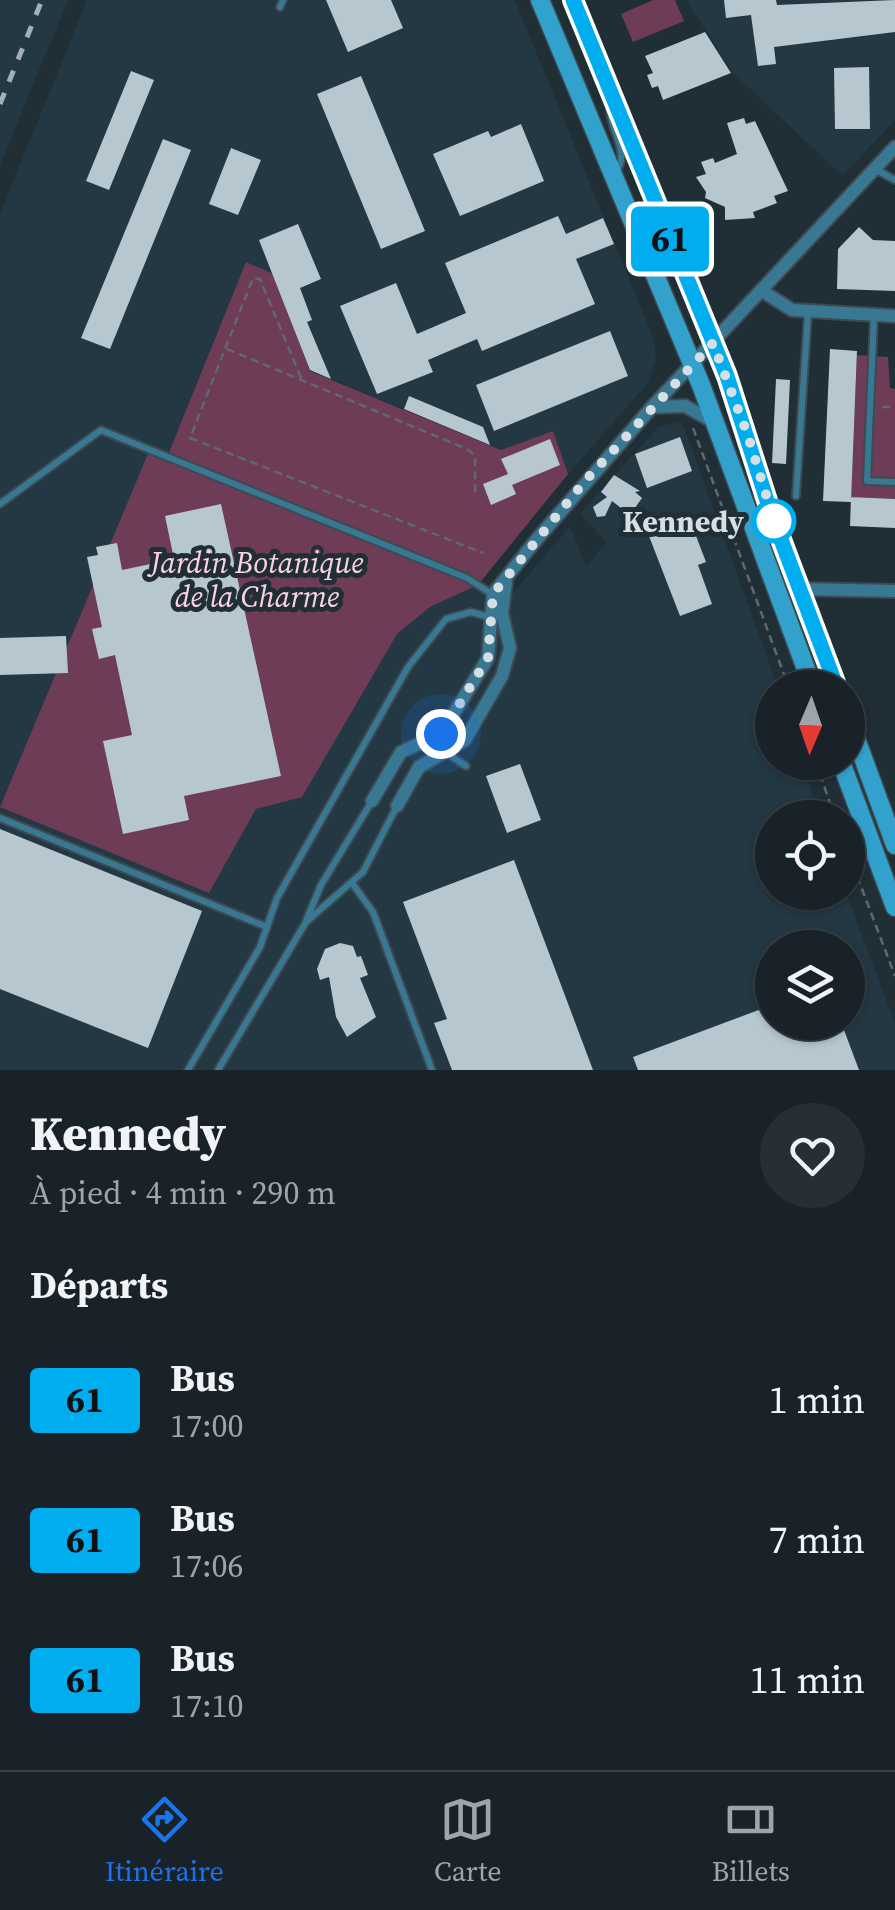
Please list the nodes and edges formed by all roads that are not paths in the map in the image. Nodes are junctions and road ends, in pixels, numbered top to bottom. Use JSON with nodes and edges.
{"nodes":[{"id":1,"x":540,"y":0,"type":"edge"},
{"id":2,"x":573,"y":0,"type":"edge"},
{"id":3,"x":612,"y":99,"type":"junction"},
{"id":4,"x":895,"y":146,"type":"edge"},
{"id":5,"x":874,"y":168,"type":"junction"},
{"id":6,"x":613,"y":175,"type":"junction"},
{"id":7,"x":895,"y":180,"type":"edge"},
{"id":8,"x":761,"y":290,"type":"junction"},
{"id":9,"x":808,"y":312,"type":"junction"},
{"id":10,"x":874,"y":315,"type":"junction"},
{"id":11,"x":895,"y":316,"type":"edge"},
{"id":12,"x":713,"y":343,"type":"junction"},
{"id":13,"x":692,"y":365,"type":"junction"},
{"id":14,"x":652,"y":407,"type":"junction"},
{"id":15,"x":714,"y":422,"type":"junction"},
{"id":16,"x":895,"y":482,"type":"edge"},
{"id":17,"x":796,"y":496,"type":"dead end"},
{"id":18,"x":0,"y":504,"type":"edge"},
{"id":19,"x":508,"y":576,"type":"junction"},
{"id":20,"x":800,"y":590,"type":"junction"},
{"id":21,"x":895,"y":591,"type":"edge"},
{"id":22,"x":493,"y":594,"type":"junction"},
{"id":23,"x":489,"y":617,"type":"junction"},
{"id":24,"x":806,"y":670,"type":"edge"},
{"id":25,"x":829,"y":670,"type":"edge"},
{"id":26,"x":456,"y":711,"type":"junction"},
{"id":27,"x":450,"y":750,"type":"junction"},
{"id":28,"x":865,"y":763,"type":"edge"},
{"id":29,"x":466,"y":766,"type":"dead end"},
{"id":30,"x":848,"y":780,"type":"edge"},
{"id":31,"x":372,"y":800,"type":"joint"},
{"id":32,"x":398,"y":806,"type":"joint"},
{"id":33,"x":0,"y":818,"type":"edge"},
{"id":34,"x":895,"y":845,"type":"edge"},
{"id":35,"x":352,"y":883,"type":"junction"},
{"id":36,"x":895,"y":907,"type":"edge"},
{"id":37,"x":306,"y":922,"type":"junction"},
{"id":38,"x":267,"y":927,"type":"junction"},
{"id":39,"x":188,"y":1070,"type":"edge"},
{"id":40,"x":218,"y":1070,"type":"edge"},
{"id":41,"x":431,"y":1070,"type":"edge"}],
"edges":[{"from":1,"to":6,"type":"main road"},
{"from":2,"to":3,"type":"main road"},
{"from":3,"to":6,"type":"lane"},
{"from":3,"to":12,"type":"main road"},
{"from":4,"to":5,"type":"street"},
{"from":5,"to":7,"type":"lane"},
{"from":5,"to":8,"type":"street"},
{"from":6,"to":13,"type":"main road"},
{"from":8,"to":9,"type":"street"},
{"from":8,"to":12,"type":"street"},
{"from":9,"to":10,"type":"street"},
{"from":9,"to":17,"type":"lane"},
{"from":10,"to":11,"type":"street"},
{"from":10,"to":16,"type":"lane"},
{"from":12,"to":13,"type":"street"},
{"from":12,"to":20,"type":"main road"},
{"from":13,"to":14,"type":"street"},
{"from":13,"to":15,"type":"main road"},
{"from":14,"to":15,"type":"street"},
{"from":14,"to":19,"type":"street"},
{"from":15,"to":24,"type":"main road"},
{"from":18,"to":22,"type":"lane"},
{"from":19,"to":22,"type":"street"},
{"from":19,"to":27,"type":"street"},
{"from":20,"to":21,"type":"street"},
{"from":20,"to":25,"type":"main road"},
{"from":22,"to":23,"type":"street"},
{"from":23,"to":26,"type":"street"},
{"from":23,"to":38,"type":"lane"},
{"from":26,"to":27,"type":"lane"},
{"from":26,"to":31,"type":"street"},
{"from":27,"to":29,"type":"lane"},
{"from":27,"to":32,"type":"street"},
{"from":28,"to":34,"type":"main road"},
{"from":30,"to":36,"type":"main road"},
{"from":31,"to":37,"type":"lane"},
{"from":32,"to":35,"type":"lane"},
{"from":33,"to":38,"type":"lane"},
{"from":35,"to":37,"type":"lane"},
{"from":35,"to":41,"type":"lane"},
{"from":37,"to":40,"type":"lane"},
{"from":38,"to":39,"type":"lane"}]}
